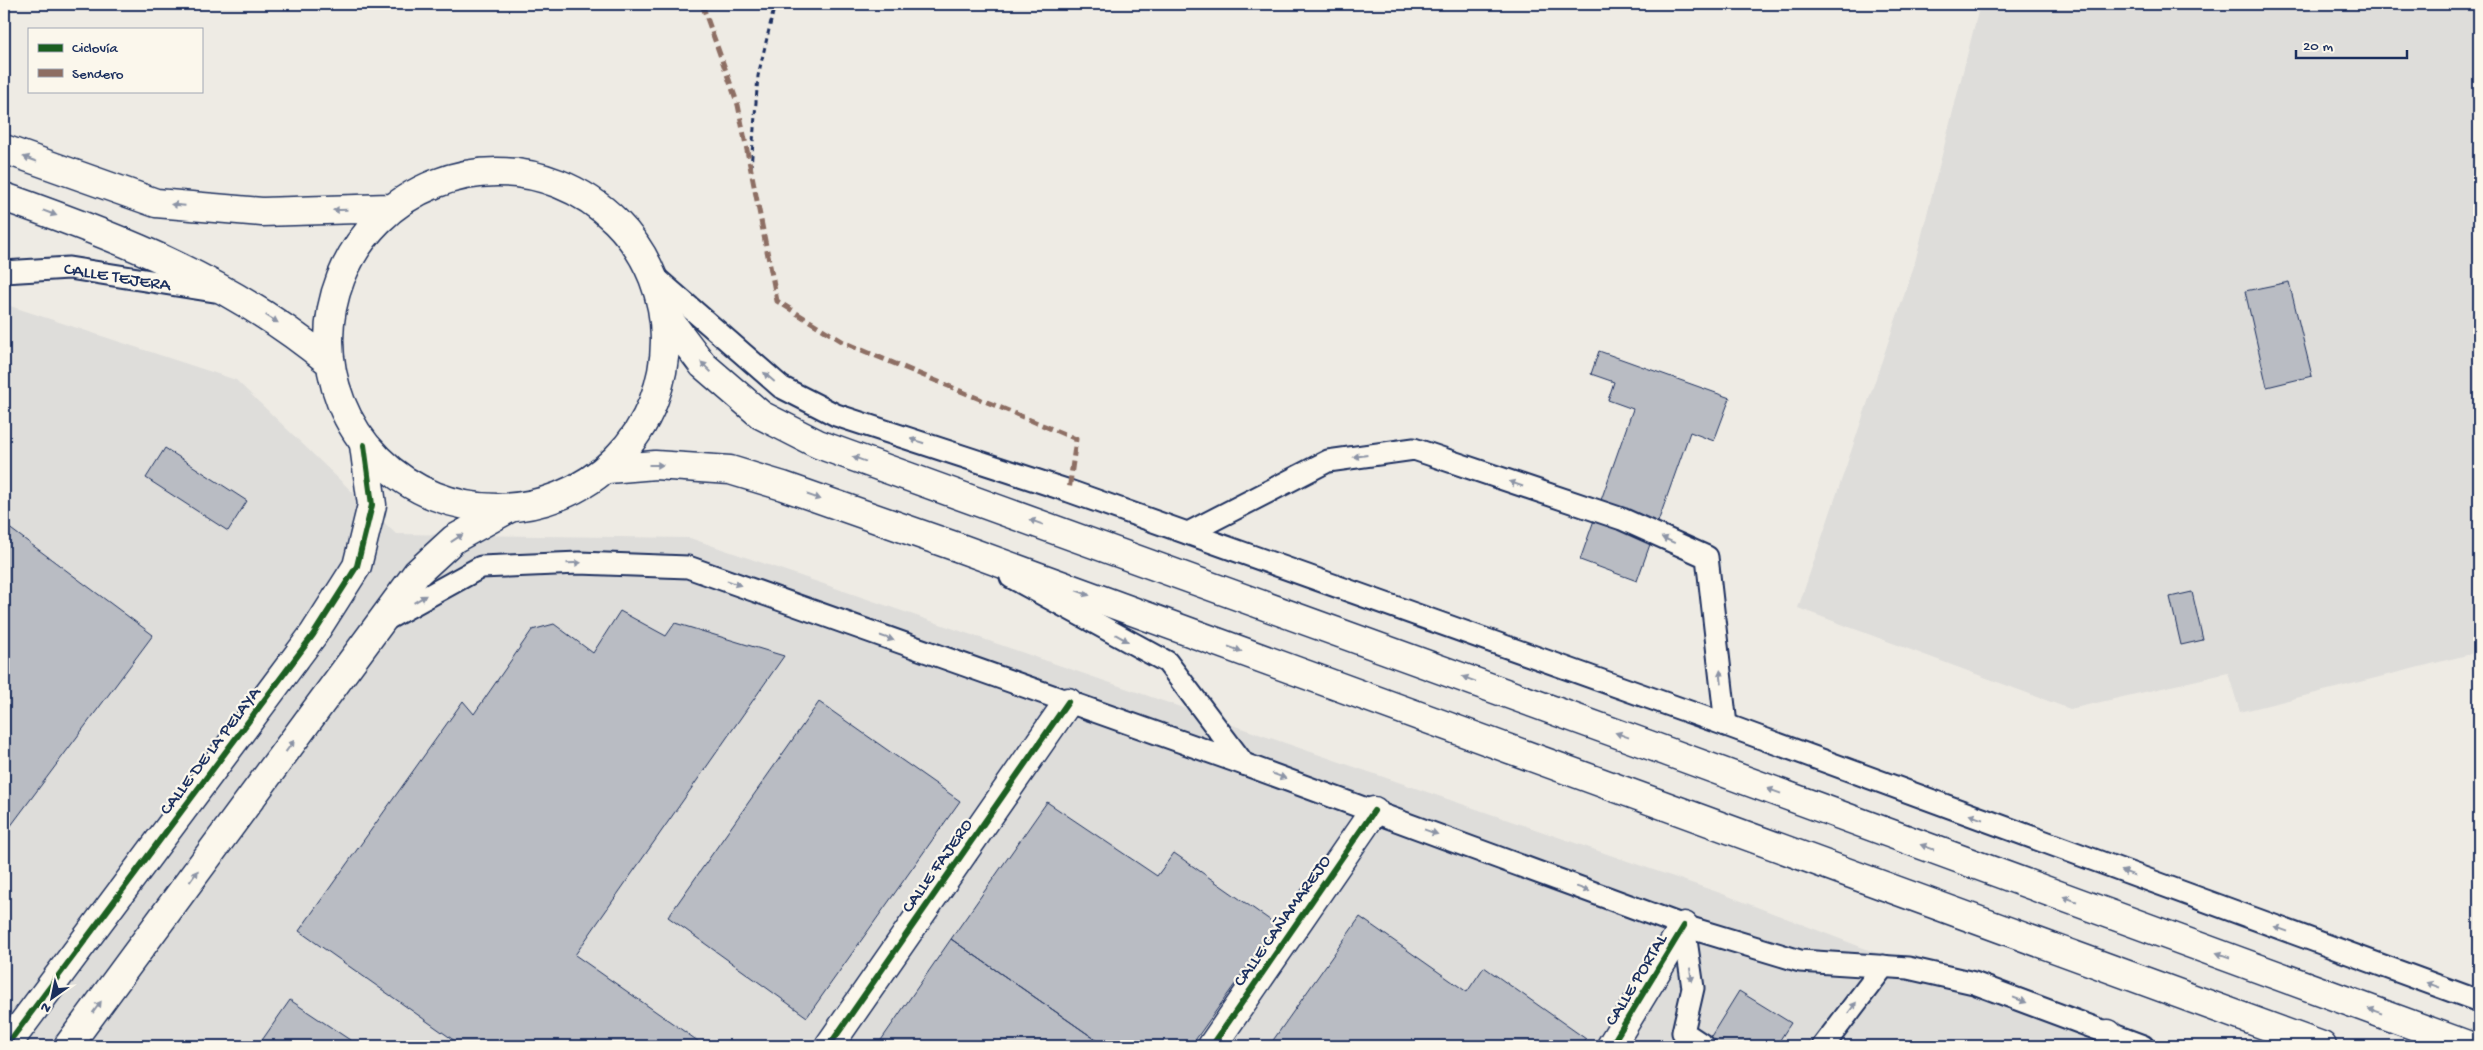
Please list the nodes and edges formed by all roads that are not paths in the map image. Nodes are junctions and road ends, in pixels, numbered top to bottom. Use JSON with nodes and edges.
{"nodes":[{"id":1,"x":4,"y":149,"type":"edge"},
{"id":2,"x":4,"y":197,"type":"edge"},
{"id":3,"x":389,"y":208,"type":"junction"},
{"id":4,"x":4,"y":272,"type":"edge"},
{"id":5,"x":656,"y":278,"type":"junction"},
{"id":6,"x":230,"y":293,"type":"junction"},
{"id":7,"x":666,"y":316,"type":"junction"},
{"id":8,"x":329,"y":362,"type":"junction"},
{"id":9,"x":364,"y":445,"type":"junction"},
{"id":10,"x":608,"y":468,"type":"junction"},
{"id":11,"x":508,"y":509,"type":"junction"},
{"id":12,"x":1188,"y":533,"type":"junction"},
{"id":13,"x":957,"y":547,"type":"junction"},
{"id":14,"x":378,"y":624,"type":"junction"},
{"id":15,"x":1068,"y":702,"type":"junction"},
{"id":16,"x":1726,"y":725,"type":"junction"},
{"id":17,"x":1244,"y":764,"type":"junction"},
{"id":18,"x":1374,"y":811,"type":"junction"},
{"id":19,"x":1684,"y":926,"type":"junction"},
{"id":20,"x":1884,"y":966,"type":"junction"},
{"id":21,"x":2479,"y":1001,"type":"edge"},
{"id":22,"x":2114,"y":1040,"type":"edge"},
{"id":23,"x":6,"y":1046,"type":"edge"},
{"id":24,"x":68,"y":1046,"type":"edge"},
{"id":25,"x":829,"y":1046,"type":"edge"},
{"id":26,"x":1212,"y":1046,"type":"edge"},
{"id":27,"x":1611,"y":1046,"type":"edge"},
{"id":28,"x":1704,"y":1046,"type":"edge"},
{"id":29,"x":1822,"y":1046,"type":"edge"},
{"id":30,"x":2143,"y":1046,"type":"edge"},
{"id":31,"x":2322,"y":1046,"type":"edge"},
{"id":32,"x":2470,"y":1046,"type":"edge"}],
"edges":[{"from":3,"to":1,"type":"main road","one_way":true},
{"from":2,"to":6,"type":"main road","one_way":true},
{"from":3,"to":5,"type":"main road"},
{"from":3,"to":8,"type":"main road"},
{"from":4,"to":6,"type":"lane","name":"CALLE TEJERA"},
{"from":5,"to":7,"type":"main road"},
{"from":12,"to":5,"type":"lane","one_way":true},
{"from":6,"to":8,"type":"main road","one_way":true},
{"from":7,"to":10,"type":"main road"},
{"from":32,"to":7,"type":"main road","one_way":true},
{"from":8,"to":9,"type":"main road"},
{"from":9,"to":11,"type":"main road"},
{"from":9,"to":23,"type":"main road","name":"CALLE DE LA PELAYA"},
{"from":10,"to":11,"type":"main road"},
{"from":10,"to":13,"type":"main road","one_way":true},
{"from":14,"to":11,"type":"main road","one_way":true},
{"from":12,"to":16,"type":"lane"},
{"from":16,"to":12,"type":"lane","one_way":true},
{"from":13,"to":17,"type":"lane","one_way":true},
{"from":13,"to":31,"type":"main road","one_way":true},
{"from":14,"to":15,"type":"lane","one_way":true},
{"from":24,"to":14,"type":"main road","one_way":true},
{"from":15,"to":17,"type":"lane"},
{"from":15,"to":25,"type":"main road","name":"CALLE FAJERO"},
{"from":21,"to":16,"type":"lane","one_way":true},
{"from":17,"to":18,"type":"lane","one_way":true},
{"from":18,"to":19,"type":"lane","one_way":true},
{"from":18,"to":26,"type":"main road","name":"CALLE CAÑAMAREJO"},
{"from":19,"to":20,"type":"lane"},
{"from":19,"to":27,"type":"main road","name":"CALLE PORTAL"},
{"from":19,"to":28,"type":"lane","one_way":true},
{"from":20,"to":22,"type":"lane","one_way":true},
{"from":29,"to":20,"type":"lane","one_way":true},
{"from":22,"to":30,"type":"lane"}]}
